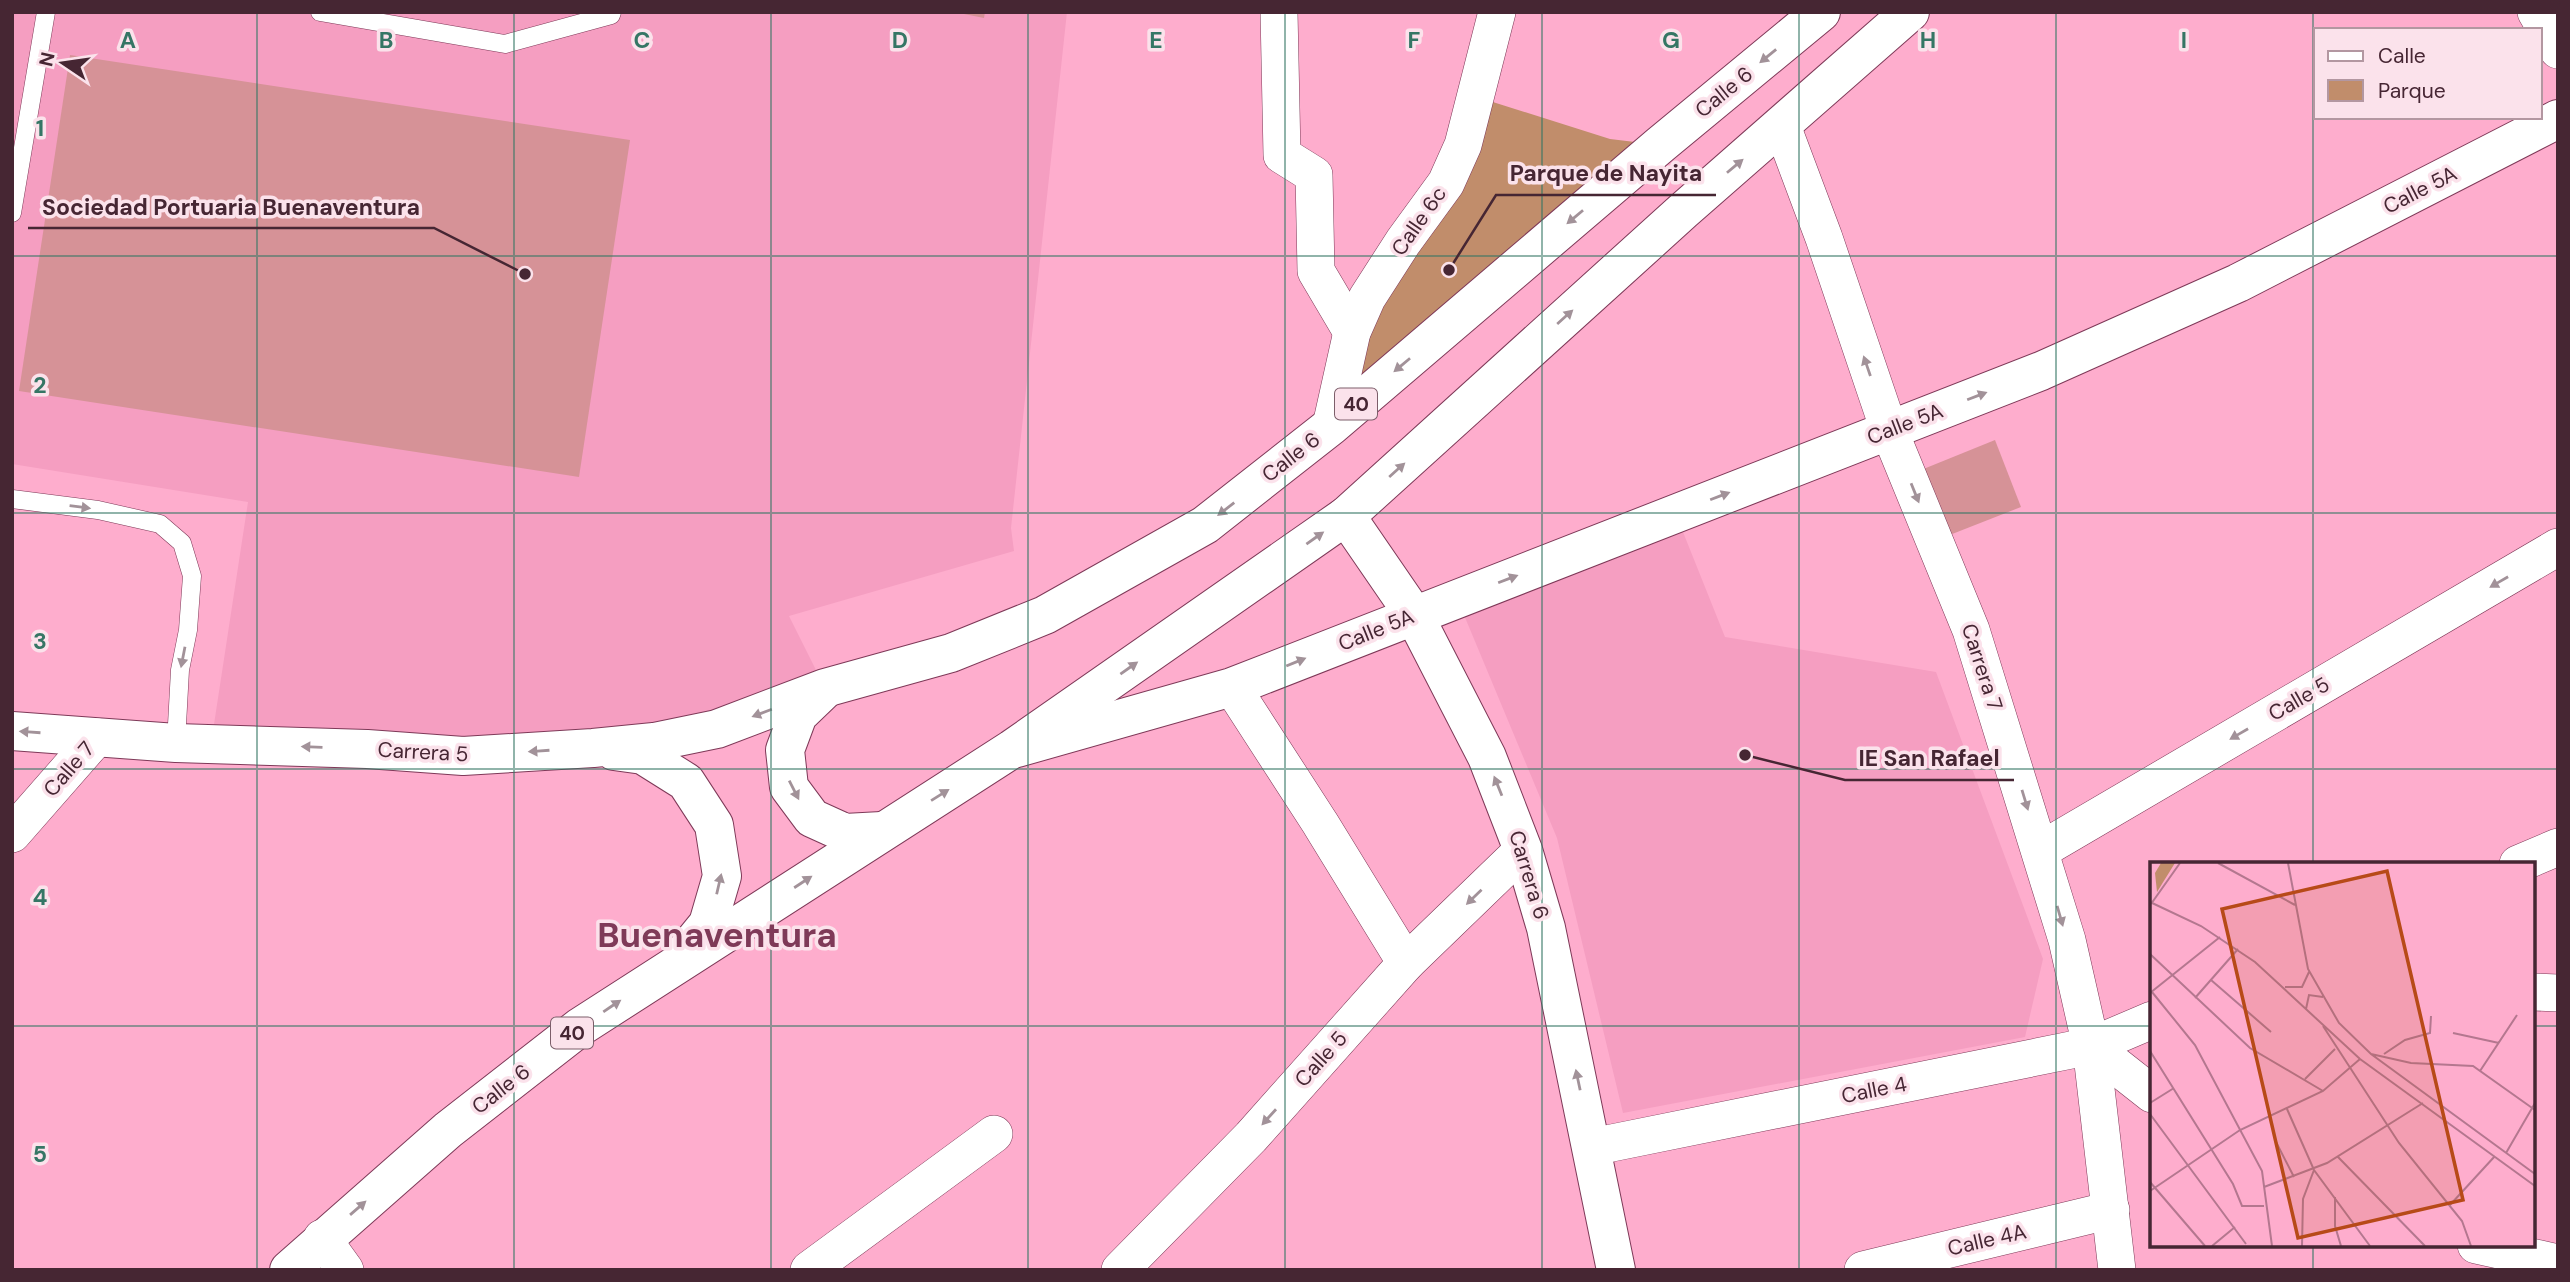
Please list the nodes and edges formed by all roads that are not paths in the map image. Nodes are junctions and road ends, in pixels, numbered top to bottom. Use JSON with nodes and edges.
{"nodes":[{"id":1,"x":47,"y":12,"type":"edge"},
{"id":2,"x":320,"y":12,"type":"edge"},
{"id":3,"x":1279,"y":12,"type":"edge"},
{"id":4,"x":1497,"y":12,"type":"edge"},
{"id":5,"x":1821,"y":12,"type":"edge"},
{"id":6,"x":1910,"y":12,"type":"edge"},
{"id":7,"x":2536,"y":12,"type":"edge"},
{"id":8,"x":611,"y":14,"type":"edge"},
{"id":9,"x":2558,"y":50,"type":"edge"},
{"id":10,"x":2558,"y":119,"type":"edge"},
{"id":11,"x":1782,"y":126,"type":"junction"},
{"id":12,"x":12,"y":213,"type":"edge"},
{"id":13,"x":1352,"y":332,"type":"junction"},
{"id":14,"x":1331,"y":426,"type":"junction"},
{"id":15,"x":1889,"y":430,"type":"junction"},
{"id":16,"x":12,"y":499,"type":"edge"},
{"id":17,"x":1346,"y":516,"type":"junction"},
{"id":18,"x":2558,"y":547,"type":"edge"},
{"id":19,"x":1414,"y":615,"type":"junction"},
{"id":20,"x":1232,"y":687,"type":"junction"},
{"id":21,"x":825,"y":688,"type":"junction"},
{"id":22,"x":12,"y":731,"type":"edge"},
{"id":23,"x":97,"y":737,"type":"junction"},
{"id":24,"x":176,"y":743,"type":"junction"},
{"id":25,"x":593,"y":748,"type":"junction"},
{"id":26,"x":1012,"y":749,"type":"junction"},
{"id":27,"x":882,"y":831,"type":"junction"},
{"id":28,"x":12,"y":834,"type":"edge"},
{"id":29,"x":2558,"y":847,"type":"edge"},
{"id":30,"x":1523,"y":849,"type":"junction"},
{"id":31,"x":2041,"y":850,"type":"junction"},
{"id":32,"x":2523,"y":862,"type":"edge"},
{"id":33,"x":1406,"y":963,"type":"junction"},
{"id":34,"x":676,"y":964,"type":"junction"},
{"id":35,"x":2535,"y":992,"type":"edge"},
{"id":36,"x":2558,"y":993,"type":"edge"},
{"id":37,"x":2150,"y":1021,"type":"edge"},
{"id":38,"x":2091,"y":1046,"type":"junction"},
{"id":39,"x":2150,"y":1092,"type":"edge"},
{"id":40,"x":994,"y":1134,"type":"dead end"},
{"id":41,"x":1592,"y":1147,"type":"junction"},
{"id":42,"x":2111,"y":1210,"type":"junction"},
{"id":43,"x":322,"y":1238,"type":"junction"},
{"id":44,"x":2485,"y":1247,"type":"edge"},
{"id":45,"x":2558,"y":1263,"type":"edge"},
{"id":46,"x":289,"y":1270,"type":"edge"},
{"id":47,"x":345,"y":1270,"type":"edge"},
{"id":48,"x":809,"y":1270,"type":"edge"},
{"id":49,"x":1121,"y":1270,"type":"edge"},
{"id":50,"x":1616,"y":1270,"type":"edge"},
{"id":51,"x":1863,"y":1270,"type":"edge"},
{"id":52,"x":2117,"y":1270,"type":"edge"}],
"edges":[{"from":1,"to":12,"type":"lane"},
{"from":2,"to":8,"type":"lane"},
{"from":3,"to":13,"type":"street"},
{"from":4,"to":13,"type":"street","name":"Calle 6c"},
{"from":5,"to":14,"type":"main road","name":"Calle 6","number":"40","one_way":true},
{"from":6,"to":11,"type":"main road","name":"Calle 6","number":"40"},
{"from":7,"to":9,"type":"street"},
{"from":15,"to":10,"type":"main road","name":"Calle 5A","one_way":true},
{"from":15,"to":11,"type":"street","name":"Carrera 7","one_way":true},
{"from":17,"to":11,"type":"main road","name":"Calle 6","number":"40","one_way":true},
{"from":13,"to":14,"type":"street","name":"Calle 6c"},
{"from":14,"to":21,"type":"main road","name":"Calle 6","number":"40","one_way":true},
{"from":19,"to":15,"type":"main road","name":"Calle 5A","one_way":true},
{"from":15,"to":31,"type":"street","name":"Carrera 7","one_way":true},
{"from":16,"to":24,"type":"lane","one_way":true},
{"from":17,"to":19,"type":"main road","name":"Carrera 6"},
{"from":26,"to":17,"type":"main road","name":"Calle 6","number":"40","one_way":true},
{"from":18,"to":31,"type":"street","name":"Calle 5","one_way":true},
{"from":20,"to":19,"type":"main road","name":"Calle 5A","one_way":true},
{"from":30,"to":19,"type":"main road","name":"Carrera 6","one_way":true},
{"from":20,"to":26,"type":"main road","name":"Calle 6"},
{"from":20,"to":33,"type":"street"},
{"from":21,"to":25,"type":"main road","name":"Carrera 5","number":"40","one_way":true},
{"from":21,"to":27,"type":"main road","one_way":true},
{"from":23,"to":22,"type":"main road","name":"Carrera 5","one_way":true},
{"from":23,"to":24,"type":"main road","name":"Carrera 5","number":"40"},
{"from":23,"to":28,"type":"street","name":"Calle 7"},
{"from":25,"to":24,"type":"main road","name":"Carrera 5","number":"40","one_way":true},
{"from":34,"to":25,"type":"main road","one_way":true},
{"from":27,"to":26,"type":"main road","name":"Calle 6","number":"40","one_way":true},
{"from":34,"to":27,"type":"main road","name":"Calle 6","number":"40","one_way":true},
{"from":29,"to":32,"type":"street"},
{"from":30,"to":33,"type":"street","name":"Calle 5","one_way":true},
{"from":41,"to":30,"type":"main road","name":"Carrera 6","one_way":true},
{"from":31,"to":38,"type":"street","name":"Carrera 7","one_way":true},
{"from":33,"to":49,"type":"street","name":"Calle 5","one_way":true},
{"from":43,"to":34,"type":"main road","name":"Calle 6","number":"40","one_way":true},
{"from":35,"to":36,"type":"street"},
{"from":37,"to":38,"type":"street","name":"Calle 4"},
{"from":38,"to":39,"type":"street"},
{"from":38,"to":41,"type":"street","name":"Calle 4"},
{"from":38,"to":42,"type":"street","name":"Carrera 7"},
{"from":40,"to":48,"type":"street"},
{"from":41,"to":50,"type":"main road","name":"Carrera 6"},
{"from":42,"to":51,"type":"street","name":"Calle 4A"},
{"from":42,"to":52,"type":"street","name":"Carrera 7"},
{"from":43,"to":46,"type":"main road","name":"Calle 6","number":"40"},
{"from":43,"to":47,"type":"street"},
{"from":44,"to":45,"type":"street"}]}
